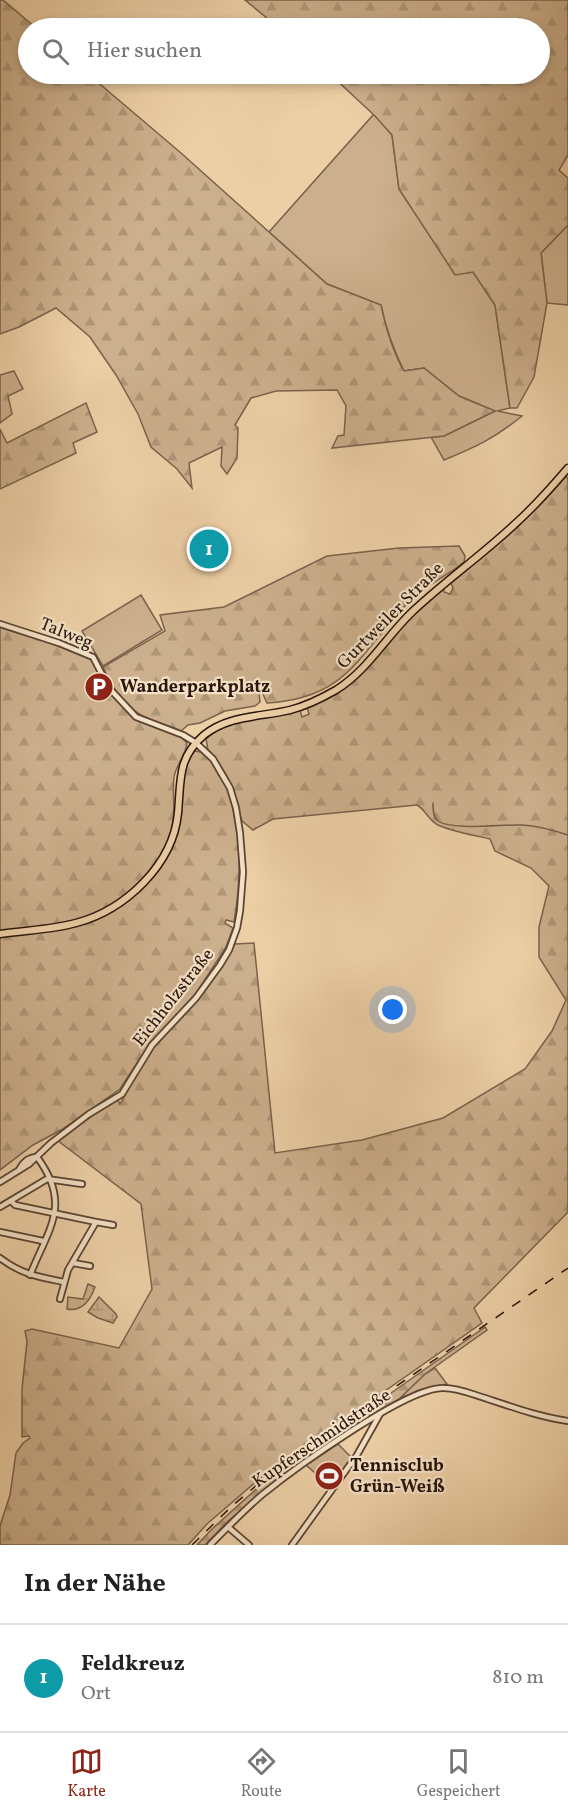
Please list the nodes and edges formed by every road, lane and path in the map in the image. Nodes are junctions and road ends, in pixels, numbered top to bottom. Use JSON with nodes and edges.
{"nodes":[{"id":1,"x":568,"y":468,"type":"edge"},
{"id":2,"x":0,"y":624,"type":"edge"},
{"id":3,"x":196,"y":743,"type":"junction"},
{"id":4,"x":0,"y":934,"type":"edge"},
{"id":5,"x":37,"y":1157,"type":"junction"},
{"id":6,"x":51,"y":1178,"type":"junction"},
{"id":7,"x":0,"y":1182,"type":"edge"},
{"id":8,"x":82,"y":1184,"type":"dead end"},
{"id":9,"x":11,"y":1201,"type":"junction"},
{"id":10,"x":0,"y":1207,"type":"edge"},
{"id":11,"x":55,"y":1213,"type":"junction"},
{"id":12,"x":96,"y":1222,"type":"junction"},
{"id":13,"x":113,"y":1225,"type":"dead end"},
{"id":14,"x":0,"y":1232,"type":"edge"},
{"id":15,"x":43,"y":1241,"type":"junction"},
{"id":16,"x":0,"y":1258,"type":"edge"},
{"id":17,"x":73,"y":1263,"type":"junction"},
{"id":18,"x":90,"y":1266,"type":"dead end"},
{"id":19,"x":30,"y":1275,"type":"junction"},
{"id":20,"x":64,"y":1282,"type":"junction"},
{"id":21,"x":60,"y":1299,"type":"dead end"},
{"id":22,"x":380,"y":1414,"type":"junction"},
{"id":23,"x":568,"y":1421,"type":"edge"},
{"id":24,"x":228,"y":1527,"type":"junction"},
{"id":25,"x":210,"y":1545,"type":"edge"},
{"id":26,"x":249,"y":1545,"type":"edge"},
{"id":27,"x":292,"y":1545,"type":"edge"}],
"edges":[{"from":1,"to":3,"type":"main road","name":"Gurtweiler Straße"},
{"from":2,"to":3,"type":"street","name":"Talweg"},
{"from":3,"to":4,"type":"main road","name":"Gurtweiler Straße"},
{"from":3,"to":5,"type":"street","name":"Eichholzstraße"},
{"from":5,"to":6,"type":"street"},
{"from":5,"to":7,"type":"street","name":"Eichholzstraße"},
{"from":6,"to":8,"type":"street"},
{"from":6,"to":9,"type":"street"},
{"from":6,"to":11,"type":"street"},
{"from":9,"to":10,"type":"street"},
{"from":9,"to":11,"type":"street"},
{"from":11,"to":12,"type":"street"},
{"from":11,"to":15,"type":"street"},
{"from":12,"to":13,"type":"street"},
{"from":12,"to":17,"type":"street"},
{"from":14,"to":15,"type":"street"},
{"from":15,"to":19,"type":"street"},
{"from":16,"to":19,"type":"street"},
{"from":17,"to":18,"type":"street"},
{"from":17,"to":20,"type":"street"},
{"from":19,"to":20,"type":"street"},
{"from":20,"to":21,"type":"street"},
{"from":22,"to":23,"type":"street","name":"Kupferschmidstraße"},
{"from":22,"to":24,"type":"street","name":"Kupferschmidstraße"},
{"from":22,"to":27,"type":"street"},
{"from":24,"to":25,"type":"street","name":"Kupferschmidstraße"},
{"from":24,"to":26,"type":"street"}]}
